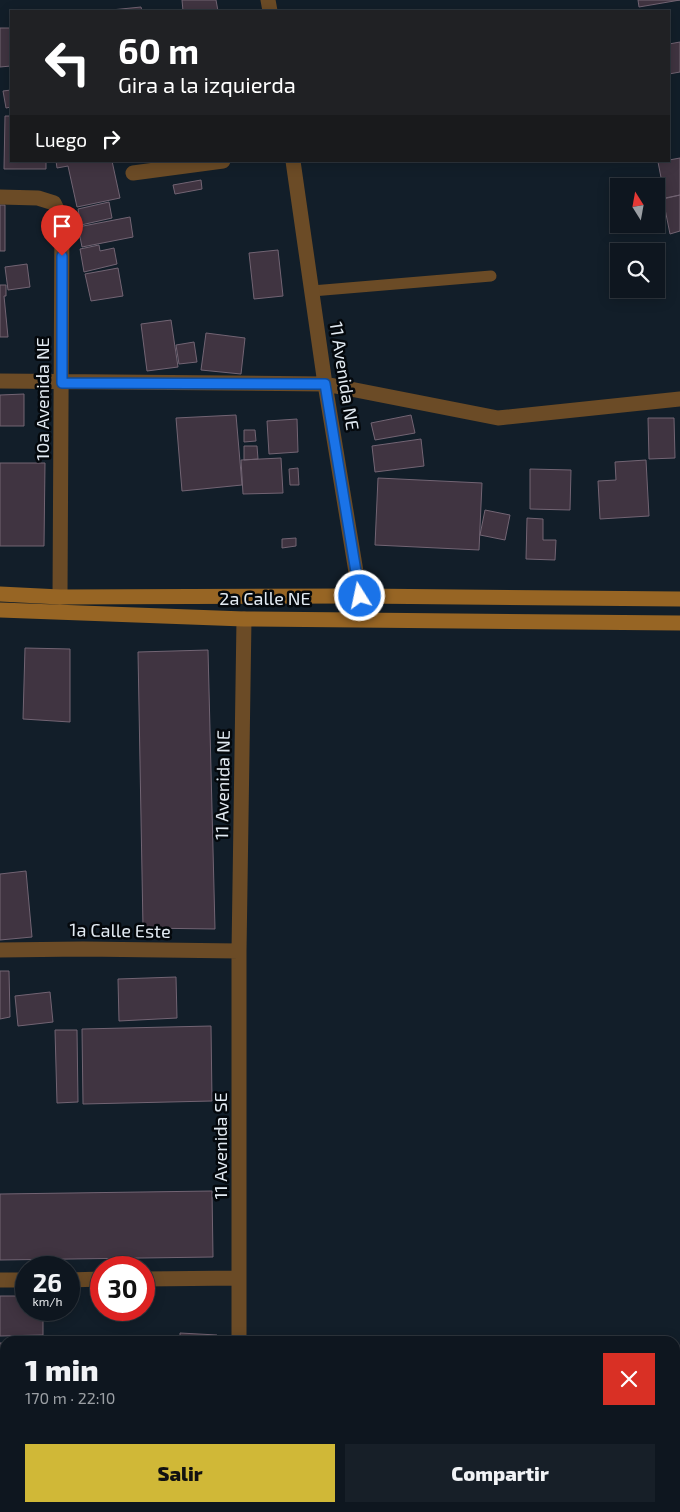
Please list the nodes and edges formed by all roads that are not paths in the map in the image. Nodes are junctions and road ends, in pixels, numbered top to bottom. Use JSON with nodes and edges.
{"nodes":[{"id":1,"x":215,"y":162,"type":"edge"},
{"id":2,"x":293,"y":162,"type":"edge"},
{"id":3,"x":133,"y":172,"type":"dead end"},
{"id":4,"x":0,"y":196,"type":"edge"},
{"id":5,"x":490,"y":276,"type":"dead end"},
{"id":6,"x":312,"y":291,"type":"junction"},
{"id":7,"x":0,"y":381,"type":"edge"},
{"id":8,"x":62,"y":383,"type":"junction"},
{"id":9,"x":325,"y":384,"type":"junction"},
{"id":10,"x":680,"y":399,"type":"edge"},
{"id":11,"x":0,"y":594,"type":"edge"},
{"id":12,"x":360,"y":596,"type":"junction"},
{"id":13,"x":60,"y":597,"type":"junction"},
{"id":14,"x":680,"y":599,"type":"edge"},
{"id":15,"x":0,"y":610,"type":"edge"},
{"id":16,"x":244,"y":619,"type":"junction"},
{"id":17,"x":680,"y":623,"type":"edge"},
{"id":18,"x":0,"y":950,"type":"edge"},
{"id":19,"x":239,"y":951,"type":"junction"},
{"id":20,"x":239,"y":1278,"type":"junction"},
{"id":21,"x":155,"y":1279,"type":"edge"},
{"id":22,"x":0,"y":1280,"type":"edge"},
{"id":23,"x":15,"y":1280,"type":"edge"},
{"id":24,"x":238,"y":1336,"type":"edge"}],
"edges":[{"from":1,"to":3,"type":"street"},
{"from":2,"to":6,"type":"street","name":"11 Avenida NE"},
{"from":4,"to":8,"type":"street","name":"10a Avenida NE"},
{"from":5,"to":6,"type":"lane"},
{"from":6,"to":9,"type":"street","name":"11 Avenida NE"},
{"from":7,"to":8,"type":"street"},
{"from":8,"to":9,"type":"street"},
{"from":8,"to":13,"type":"street","name":"10a Avenida NE"},
{"from":9,"to":10,"type":"street"},
{"from":9,"to":12,"type":"street","name":"11 Avenida NE"},
{"from":11,"to":13,"type":"main road","name":"2a Calle NE"},
{"from":12,"to":13,"type":"main road","name":"2a Calle NE"},
{"from":12,"to":14,"type":"main road","name":"2a Calle NE"},
{"from":15,"to":16,"type":"main road","name":"2a Calle NE"},
{"from":16,"to":17,"type":"main road","name":"2a Calle NE"},
{"from":16,"to":19,"type":"street","name":"11 Avenida NE"},
{"from":18,"to":19,"type":"street","name":"1a Calle Este"},
{"from":19,"to":20,"type":"street","name":"11 Avenida SE"},
{"from":20,"to":21,"type":"street"},
{"from":20,"to":24,"type":"street","name":"11 Avenida SE"},
{"from":22,"to":23,"type":"street"}]}
